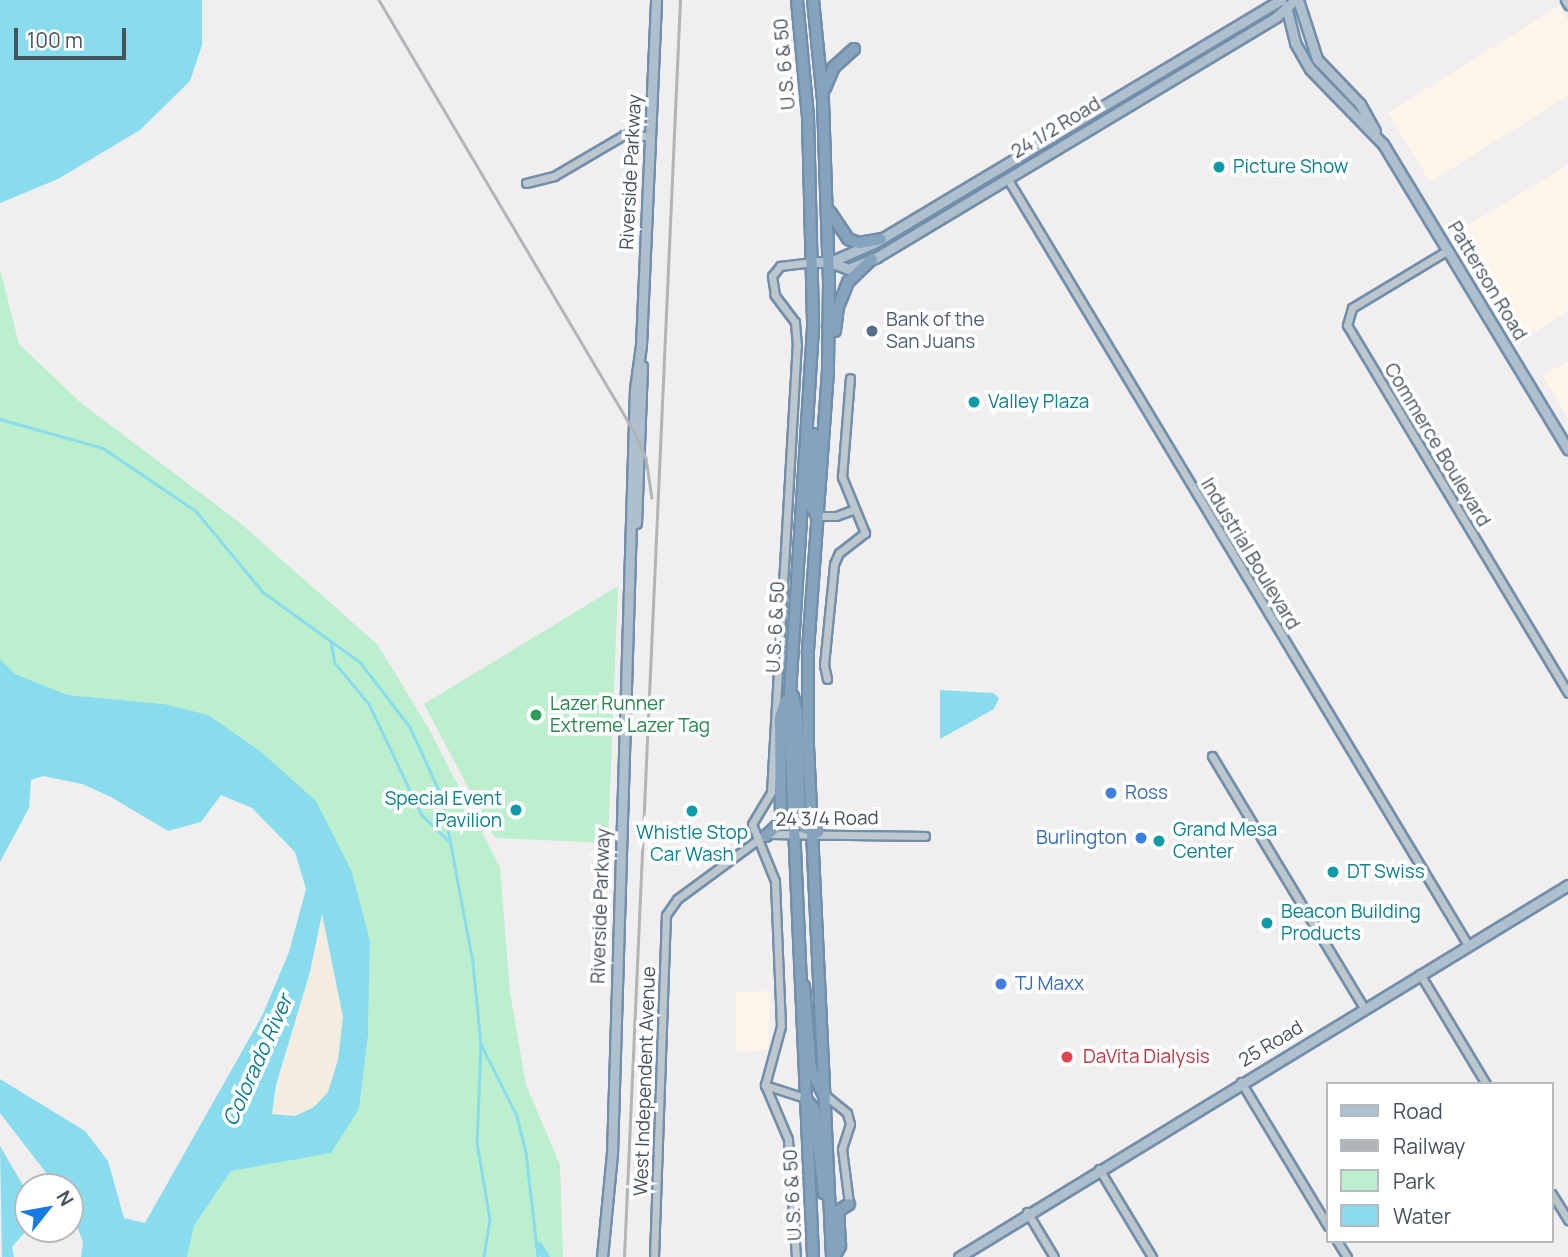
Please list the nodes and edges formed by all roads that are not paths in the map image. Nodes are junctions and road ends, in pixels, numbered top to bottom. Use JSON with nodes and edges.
{"nodes":[{"id":1,"x":656,"y":0,"type":"edge"},
{"id":2,"x":797,"y":0,"type":"edge"},
{"id":3,"x":813,"y":0,"type":"edge"},
{"id":4,"x":1297,"y":0,"type":"edge"},
{"id":5,"x":1565,"y":0,"type":"edge"},
{"id":6,"x":1284,"y":3,"type":"edge"},
{"id":7,"x":1568,"y":5,"type":"edge"},
{"id":8,"x":854,"y":49,"type":"dead end"},
{"id":9,"x":823,"y":102,"type":"junction"},
{"id":10,"x":1375,"y":132,"type":"junction"},
{"id":11,"x":650,"y":136,"type":"junction"},
{"id":12,"x":1046,"y":139,"type":"junction"},
{"id":13,"x":1003,"y":164,"type":"junction"},
{"id":14,"x":1007,"y":178,"type":"junction"},
{"id":15,"x":526,"y":183,"type":"dead end"},
{"id":16,"x":968,"y":201,"type":"junction"},
{"id":17,"x":828,"y":206,"type":"junction"},
{"id":18,"x":881,"y":239,"type":"junction"},
{"id":19,"x":1448,"y":250,"type":"junction"},
{"id":20,"x":872,"y":259,"type":"junction"},
{"id":21,"x":813,"y":262,"type":"junction"},
{"id":22,"x":830,"y":262,"type":"junction"},
{"id":23,"x":828,"y":371,"type":"junction"},
{"id":24,"x":849,"y":378,"type":"dead end"},
{"id":25,"x":810,"y":390,"type":"junction"},
{"id":26,"x":1568,"y":449,"type":"edge"},
{"id":27,"x":855,"y":509,"type":"junction"},
{"id":28,"x":817,"y":516,"type":"junction"},
{"id":29,"x":827,"y":678,"type":"dead end"},
{"id":30,"x":790,"y":686,"type":"junction"},
{"id":31,"x":1568,"y":693,"type":"edge"},
{"id":32,"x":1212,"y":757,"type":"dead end"},
{"id":33,"x":812,"y":831,"type":"junction"},
{"id":34,"x":793,"y":832,"type":"junction"},
{"id":35,"x":925,"y":836,"type":"dead end"},
{"id":36,"x":762,"y":837,"type":"junction"},
{"id":37,"x":1568,"y":885,"type":"edge"},
{"id":38,"x":668,"y":907,"type":"joint"},
{"id":39,"x":1468,"y":945,"type":"junction"},
{"id":40,"x":798,"y":958,"type":"junction"},
{"id":41,"x":1420,"y":974,"type":"junction"},
{"id":42,"x":1364,"y":1008,"type":"junction"},
{"id":43,"x":1485,"y":1082,"type":"edge"},
{"id":44,"x":1241,"y":1083,"type":"junction"},
{"id":45,"x":765,"y":1085,"type":"junction"},
{"id":46,"x":823,"y":1094,"type":"junction"},
{"id":47,"x":805,"y":1098,"type":"junction"},
{"id":48,"x":1098,"y":1169,"type":"junction"},
{"id":49,"x":1554,"y":1197,"type":"edge"},
{"id":50,"x":849,"y":1204,"type":"joint"},
{"id":51,"x":829,"y":1209,"type":"junction"},
{"id":52,"x":1027,"y":1212,"type":"junction"},
{"id":53,"x":1566,"y":1214,"type":"edge"},
{"id":54,"x":1326,"y":1223,"type":"edge"},
{"id":55,"x":603,"y":1257,"type":"edge"},
{"id":56,"x":654,"y":1257,"type":"edge"},
{"id":57,"x":796,"y":1257,"type":"edge"},
{"id":58,"x":813,"y":1257,"type":"edge"},
{"id":59,"x":833,"y":1257,"type":"edge"},
{"id":60,"x":959,"y":1257,"type":"edge"},
{"id":61,"x":1054,"y":1257,"type":"edge"},
{"id":62,"x":1152,"y":1257,"type":"edge"}],
"edges":[{"from":1,"to":11,"type":"main road","name":"Riverside Parkway"},
{"from":2,"to":21,"type":"highway","name":"U.S. 6 & 50"},
{"from":3,"to":9,"type":"highway","name":"U.S. 6 & 50"},
{"from":4,"to":6,"type":"main road","name":"24 1/2 Road"},
{"from":4,"to":10,"type":"main road","name":"Patterson Road"},
{"from":5,"to":7,"type":"street"},
{"from":6,"to":10,"type":"main road","name":"Patterson Road"},
{"from":6,"to":12,"type":"main road","name":"24 1/2 Road"},
{"from":6,"to":14,"type":"main road","name":"24 1/2 Road"},
{"from":8,"to":9,"type":"highway"},
{"from":9,"to":17,"type":"highway","name":"U.S. 6 & 50"},
{"from":10,"to":19,"type":"main road","name":"Patterson Road"},
{"from":11,"to":15,"type":"street"},
{"from":11,"to":55,"type":"main road","name":"Riverside Parkway"},
{"from":12,"to":13,"type":"main road","name":"24 1/2 Road"},
{"from":12,"to":14,"type":"main road"},
{"from":13,"to":16,"type":"main road"},
{"from":13,"to":18,"type":"main road","name":"24 1/2 Road"},
{"from":14,"to":16,"type":"main road","name":"24 1/2 Road"},
{"from":14,"to":39,"type":"street","name":"Industrial Boulevard"},
{"from":16,"to":20,"type":"main road","name":"24 1/2 Road"},
{"from":17,"to":18,"type":"highway"},
{"from":17,"to":22,"type":"highway","name":"U.S. 6 & 50"},
{"from":18,"to":22,"type":"main road","name":"24 1/2 Road"},
{"from":19,"to":26,"type":"main road","name":"Patterson Road"},
{"from":19,"to":31,"type":"street","name":"Commerce Boulevard"},
{"from":20,"to":22,"type":"main road","name":"24 1/2 Road"},
{"from":20,"to":23,"type":"highway"},
{"from":21,"to":22,"type":"main road","name":"24 1/2 Road"},
{"from":21,"to":25,"type":"highway","name":"U.S. 6 & 50"},
{"from":21,"to":36,"type":"street"},
{"from":22,"to":23,"type":"highway","name":"U.S. 6 & 50"},
{"from":23,"to":28,"type":"highway","name":"U.S. 6 & 50"},
{"from":24,"to":27,"type":"street"},
{"from":25,"to":28,"type":"highway"},
{"from":25,"to":30,"type":"highway","name":"U.S. 6 & 50"},
{"from":27,"to":28,"type":"street"},
{"from":27,"to":29,"type":"street"},
{"from":28,"to":33,"type":"highway","name":"U.S. 6 & 50"},
{"from":30,"to":33,"type":"highway"},
{"from":30,"to":34,"type":"highway","name":"U.S. 6 & 50"},
{"from":30,"to":36,"type":"highway"},
{"from":32,"to":42,"type":"street"},
{"from":33,"to":34,"type":"street","name":"24 3/4 Road"},
{"from":33,"to":35,"type":"street","name":"24 3/4 Road"},
{"from":33,"to":46,"type":"highway","name":"U.S. 6 & 50"},
{"from":34,"to":36,"type":"street","name":"24 3/4 Road"},
{"from":34,"to":40,"type":"highway","name":"U.S. 6 & 50"},
{"from":36,"to":38,"type":"street","name":"24 3/4 Road"},
{"from":36,"to":45,"type":"street"},
{"from":37,"to":39,"type":"main road","name":"25 Road"},
{"from":38,"to":56,"type":"street","name":"West Independent Avenue"},
{"from":39,"to":41,"type":"main road","name":"25 Road"},
{"from":40,"to":46,"type":"highway"},
{"from":40,"to":47,"type":"highway","name":"U.S. 6 & 50"},
{"from":41,"to":42,"type":"main road","name":"25 Road"},
{"from":41,"to":43,"type":"street"},
{"from":42,"to":44,"type":"main road","name":"25 Road"},
{"from":44,"to":48,"type":"main road","name":"25 Road"},
{"from":44,"to":54,"type":"street"},
{"from":45,"to":47,"type":"street"},
{"from":45,"to":57,"type":"street"},
{"from":46,"to":50,"type":"street"},
{"from":46,"to":51,"type":"highway","name":"U.S. 6 & 50"},
{"from":47,"to":51,"type":"highway"},
{"from":47,"to":58,"type":"highway","name":"U.S. 6 & 50"},
{"from":48,"to":52,"type":"main road","name":"25 Road"},
{"from":48,"to":62,"type":"street"},
{"from":49,"to":53,"type":"street"},
{"from":50,"to":59,"type":"highway"},
{"from":51,"to":59,"type":"highway","name":"U.S. 6 & 50"},
{"from":52,"to":60,"type":"main road","name":"25 Road"},
{"from":52,"to":61,"type":"street"}]}
